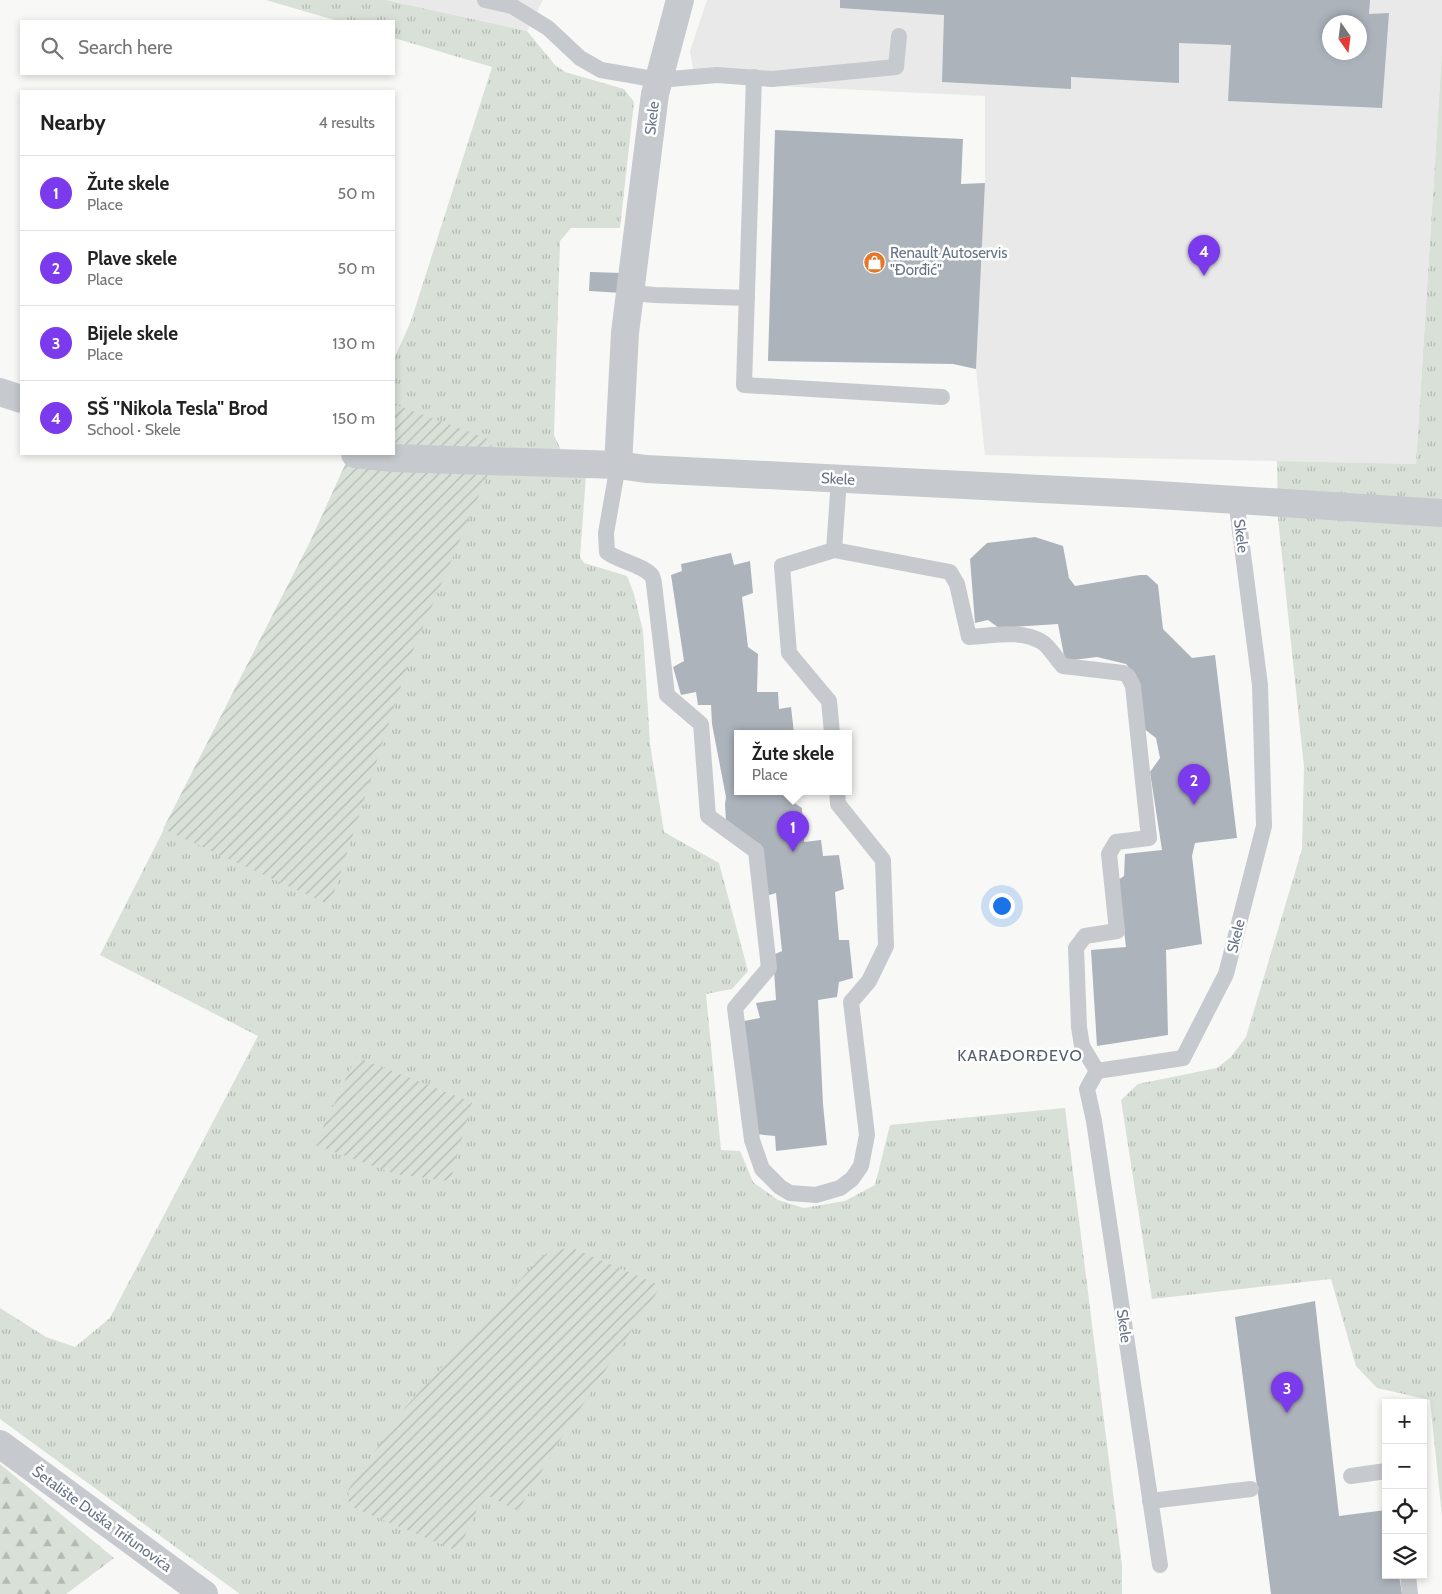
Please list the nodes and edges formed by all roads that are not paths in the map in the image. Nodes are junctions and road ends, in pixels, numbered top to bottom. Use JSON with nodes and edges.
{"nodes":[{"id":1,"x":485,"y":0,"type":"edge"},
{"id":2,"x":680,"y":0,"type":"edge"},
{"id":3,"x":899,"y":36,"type":"dead end"},
{"id":4,"x":754,"y":78,"type":"junction"},
{"id":5,"x":659,"y":80,"type":"junction"},
{"id":6,"x":630,"y":293,"type":"junction"},
{"id":7,"x":747,"y":298,"type":"junction"},
{"id":8,"x":0,"y":392,"type":"edge"},
{"id":9,"x":942,"y":397,"type":"dead end"},
{"id":10,"x":20,"y":399,"type":"edge"},
{"id":11,"x":364,"y":455,"type":"edge"},
{"id":12,"x":618,"y":465,"type":"junction"},
{"id":13,"x":839,"y":479,"type":"junction"},
{"id":14,"x":1236,"y":500,"type":"junction"},
{"id":15,"x":1442,"y":513,"type":"edge"},
{"id":16,"x":834,"y":550,"type":"junction"},
{"id":17,"x":832,"y":730,"type":"edge"},
{"id":18,"x":837,"y":795,"type":"edge"},
{"id":19,"x":1097,"y":1072,"type":"junction"},
{"id":20,"x":0,"y":1444,"type":"edge"},
{"id":21,"x":1382,"y":1472,"type":"edge"},
{"id":22,"x":1352,"y":1476,"type":"dead end"},
{"id":23,"x":1251,"y":1489,"type":"dead end"},
{"id":24,"x":1150,"y":1502,"type":"junction"},
{"id":25,"x":1160,"y":1565,"type":"dead end"},
{"id":26,"x":1408,"y":1579,"type":"edge"},
{"id":27,"x":204,"y":1594,"type":"edge"},
{"id":28,"x":1410,"y":1594,"type":"edge"}],
"edges":[{"from":1,"to":5,"type":"lane"},
{"from":2,"to":5,"type":"street","name":"Skele"},
{"from":3,"to":4,"type":"lane"},
{"from":4,"to":5,"type":"lane"},
{"from":4,"to":7,"type":"lane"},
{"from":5,"to":6,"type":"street","name":"Skele"},
{"from":6,"to":7,"type":"lane"},
{"from":6,"to":12,"type":"street","name":"Skele"},
{"from":7,"to":9,"type":"lane"},
{"from":8,"to":10,"type":"street"},
{"from":11,"to":12,"type":"street"},
{"from":12,"to":13,"type":"street","name":"Skele"},
{"from":12,"to":18,"type":"lane"},
{"from":13,"to":14,"type":"street","name":"Skele"},
{"from":13,"to":16,"type":"lane"},
{"from":14,"to":15,"type":"street"},
{"from":14,"to":19,"type":"lane","name":"Skele"},
{"from":16,"to":17,"type":"lane"},
{"from":16,"to":19,"type":"lane"},
{"from":19,"to":24,"type":"lane","name":"Skele"},
{"from":20,"to":27,"type":"street","name":"Šetalište Duška Trifunovića"},
{"from":21,"to":22,"type":"lane"},
{"from":23,"to":24,"type":"lane"},
{"from":24,"to":25,"type":"lane","name":"Skele"},
{"from":26,"to":28,"type":"lane"}]}
